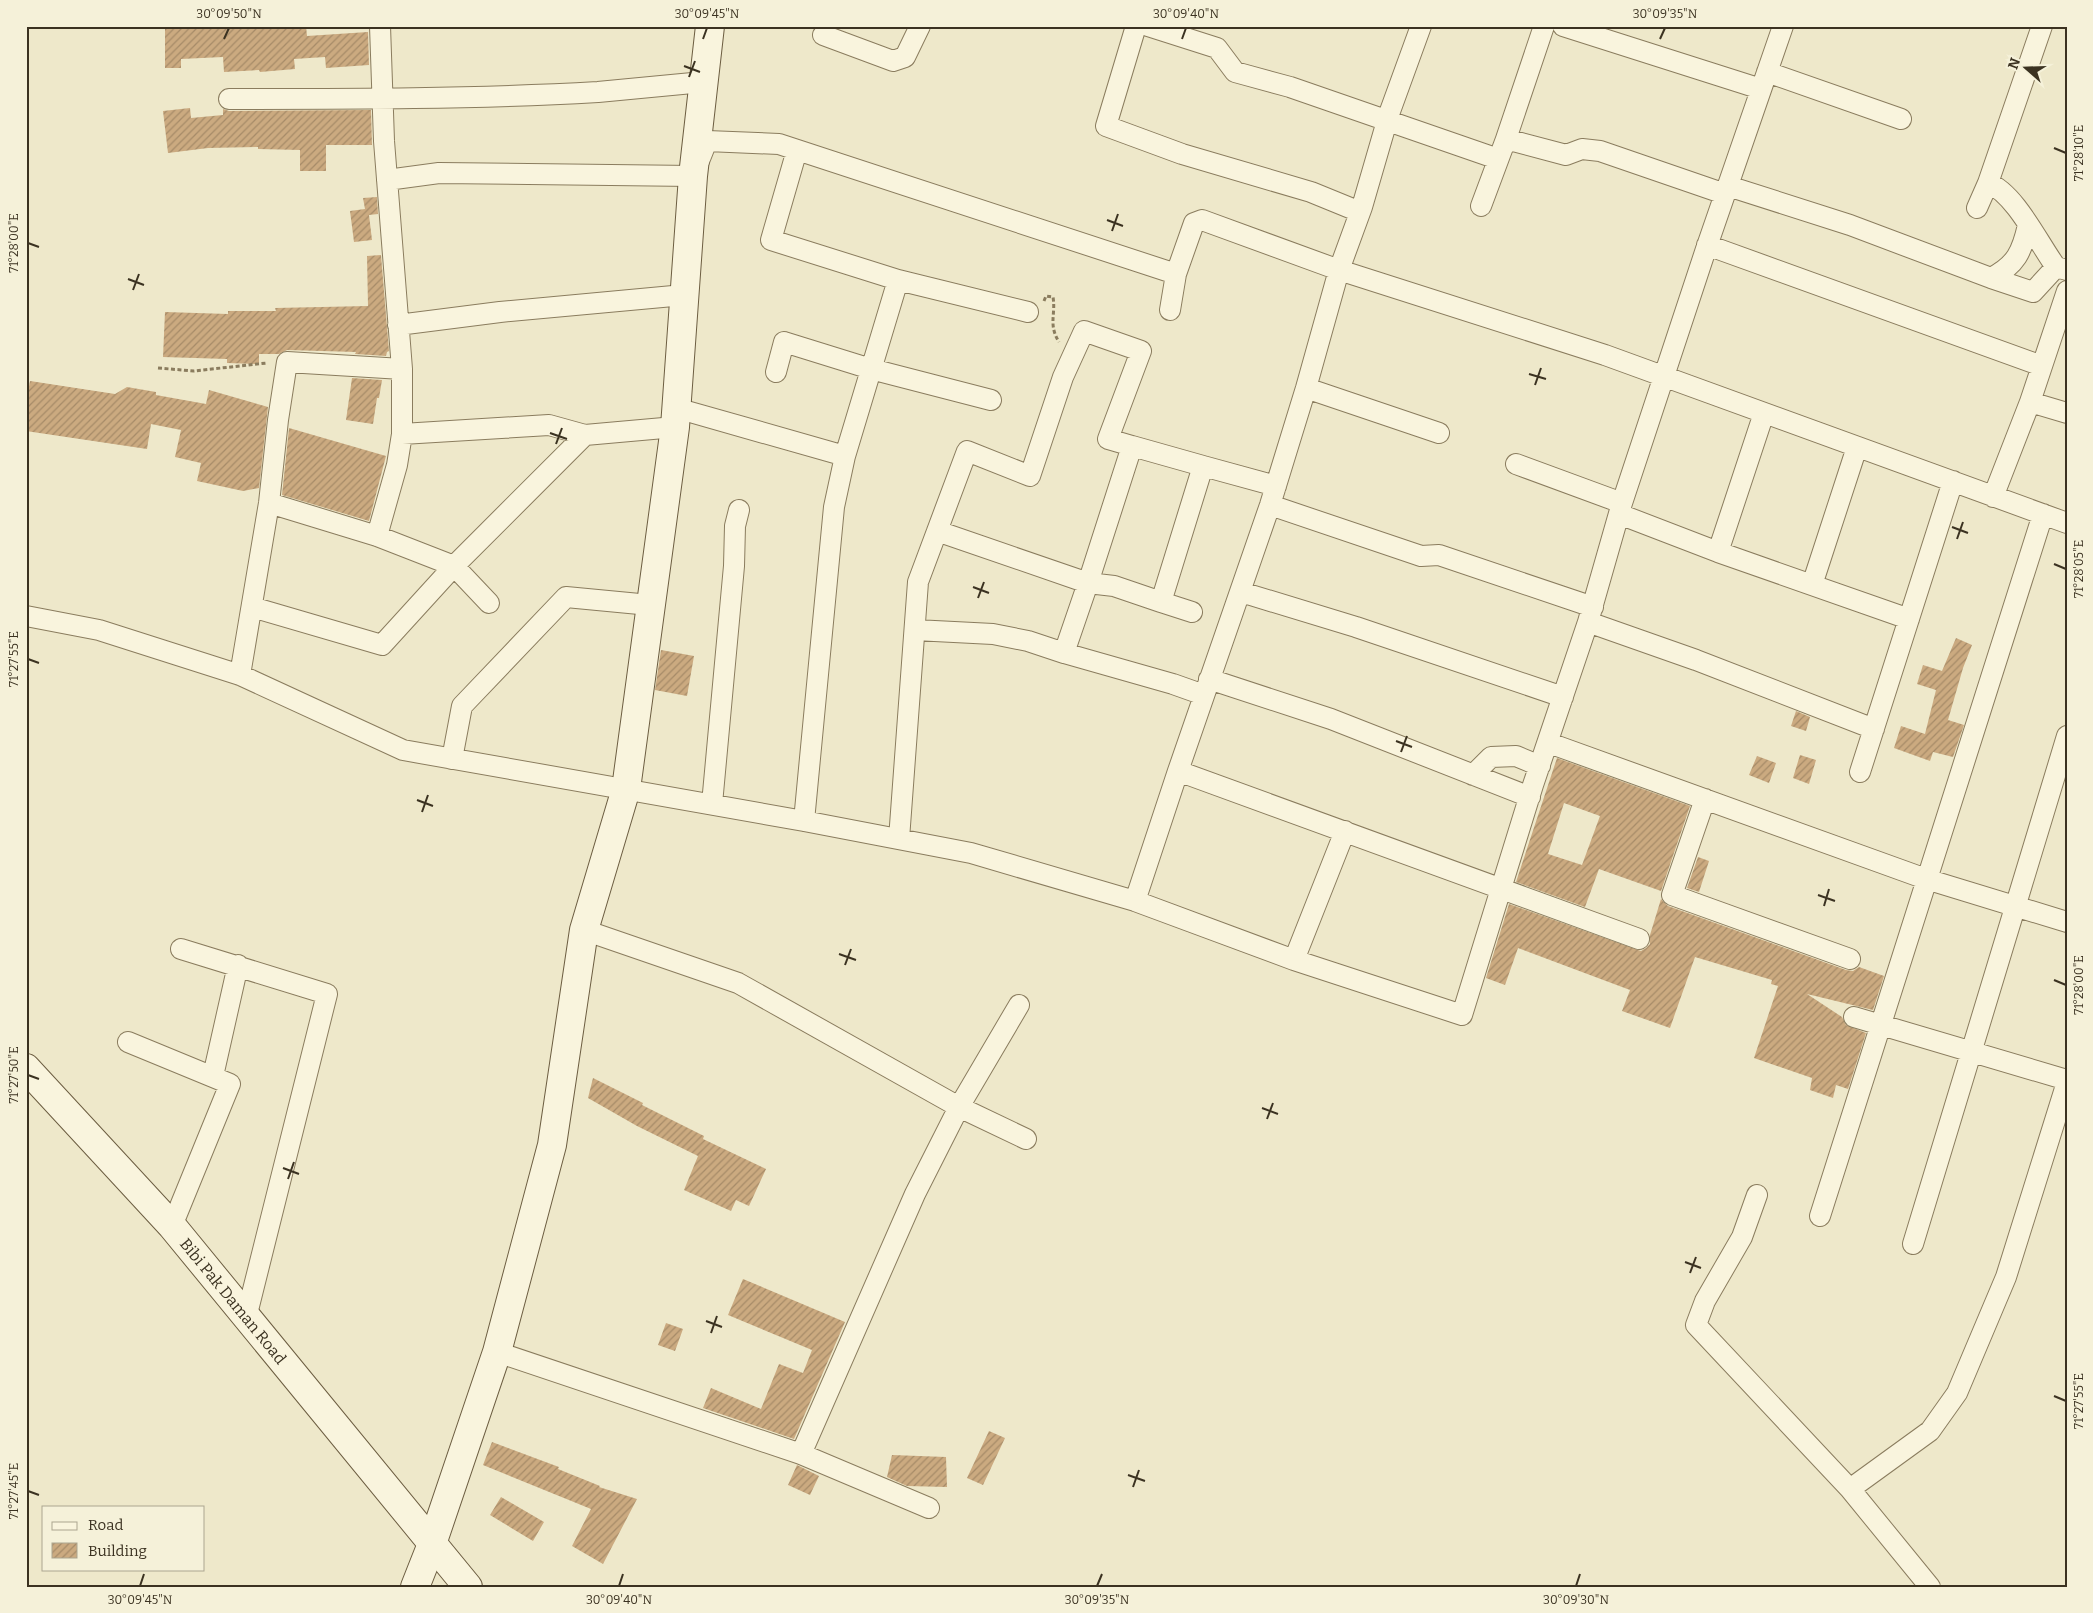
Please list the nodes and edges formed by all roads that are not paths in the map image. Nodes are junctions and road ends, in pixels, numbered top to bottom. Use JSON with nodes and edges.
{"nodes":[{"id":1,"x":380,"y":26,"type":"edge"},
{"id":2,"x":710,"y":26,"type":"edge"},
{"id":3,"x":920,"y":26,"type":"edge"},
{"id":4,"x":1136,"y":26,"type":"edge"},
{"id":5,"x":1148,"y":26,"type":"edge"},
{"id":6,"x":1544,"y":26,"type":"edge"},
{"id":7,"x":1564,"y":26,"type":"edge"},
{"id":8,"x":1783,"y":26,"type":"edge"},
{"id":9,"x":2042,"y":26,"type":"edge"},
{"id":10,"x":1416,"y":28,"type":"edge"},
{"id":11,"x":823,"y":35,"type":"dead end"},
{"id":12,"x":1764,"y":81,"type":"junction"},
{"id":13,"x":704,"y":82,"type":"junction"},
{"id":14,"x":229,"y":99,"type":"dead end"},
{"id":15,"x":382,"y":99,"type":"junction"},
{"id":16,"x":1387,"y":120,"type":"junction"},
{"id":17,"x":1901,"y":120,"type":"dead end"},
{"id":18,"x":1506,"y":139,"type":"junction"},
{"id":19,"x":797,"y":150,"type":"junction"},
{"id":20,"x":1498,"y":159,"type":"junction"},
{"id":21,"x":693,"y":176,"type":"junction"},
{"id":22,"x":387,"y":180,"type":"junction"},
{"id":23,"x":1988,"y":183,"type":"junction"},
{"id":24,"x":1726,"y":190,"type":"junction"},
{"id":25,"x":1481,"y":206,"type":"dead end"},
{"id":26,"x":1977,"y":208,"type":"dead end"},
{"id":27,"x":1360,"y":212,"type":"junction"},
{"id":28,"x":2028,"y":225,"type":"junction"},
{"id":29,"x":1707,"y":245,"type":"junction"},
{"id":30,"x":2061,"y":269,"type":"edge"},
{"id":31,"x":1339,"y":270,"type":"junction"},
{"id":32,"x":1176,"y":274,"type":"junction"},
{"id":33,"x":1991,"y":278,"type":"junction"},
{"id":34,"x":898,"y":280,"type":"junction"},
{"id":35,"x":2067,"y":291,"type":"edge"},
{"id":36,"x":684,"y":295,"type":"junction"},
{"id":37,"x":1170,"y":310,"type":"dead end"},
{"id":38,"x":1028,"y":312,"type":"road end"},
{"id":39,"x":398,"y":325,"type":"junction"},
{"id":40,"x":2042,"y":366,"type":"junction"},
{"id":41,"x":402,"y":369,"type":"junction"},
{"id":42,"x":871,"y":369,"type":"junction"},
{"id":43,"x":776,"y":372,"type":"dead end"},
{"id":44,"x":1664,"y":376,"type":"junction"},
{"id":45,"x":1306,"y":388,"type":"junction"},
{"id":46,"x":991,"y":400,"type":"dead end"},
{"id":47,"x":2030,"y":402,"type":"junction"},
{"id":48,"x":2067,"y":412,"type":"edge"},
{"id":49,"x":1764,"y":413,"type":"junction"},
{"id":50,"x":675,"y":418,"type":"junction"},
{"id":51,"x":1439,"y":433,"type":"dead end"},
{"id":52,"x":402,"y":434,"type":"junction"},
{"id":53,"x":585,"y":436,"type":"junction"},
{"id":54,"x":1132,"y":446,"type":"junction"},
{"id":55,"x":1857,"y":446,"type":"junction"},
{"id":56,"x":845,"y":456,"type":"junction"},
{"id":57,"x":1516,"y":464,"type":"dead end"},
{"id":58,"x":1203,"y":466,"type":"junction"},
{"id":59,"x":1953,"y":481,"type":"junction"},
{"id":60,"x":1273,"y":495,"type":"junction"},
{"id":61,"x":1993,"y":497,"type":"junction"},
{"id":62,"x":269,"y":503,"type":"junction"},
{"id":63,"x":1620,"y":508,"type":"junction"},
{"id":64,"x":739,"y":510,"type":"dead end"},
{"id":65,"x":2043,"y":514,"type":"junction"},
{"id":66,"x":2067,"y":523,"type":"edge"},
{"id":67,"x":937,"y":531,"type":"junction"},
{"id":68,"x":377,"y":536,"type":"junction"},
{"id":69,"x":1718,"y":552,"type":"junction"},
{"id":70,"x":454,"y":566,"type":"junction"},
{"id":71,"x":1088,"y":584,"type":"junction"},
{"id":72,"x":1812,"y":585,"type":"junction"},
{"id":73,"x":1241,"y":592,"type":"junction"},
{"id":74,"x":1161,"y":602,"type":"junction"},
{"id":75,"x":489,"y":603,"type":"dead end"},
{"id":76,"x":650,"y":605,"type":"junction"},
{"id":77,"x":252,"y":607,"type":"junction"},
{"id":78,"x":1192,"y":612,"type":"dead end"},
{"id":79,"x":1591,"y":615,"type":"junction"},
{"id":80,"x":26,"y":616,"type":"edge"},
{"id":81,"x":1909,"y":619,"type":"junction"},
{"id":82,"x":915,"y":630,"type":"junction"},
{"id":83,"x":1064,"y":653,"type":"junction"},
{"id":84,"x":240,"y":675,"type":"junction"},
{"id":85,"x":1207,"y":687,"type":"junction"},
{"id":86,"x":1563,"y":697,"type":"junction"},
{"id":87,"x":1874,"y":729,"type":"junction"},
{"id":88,"x":2067,"y":736,"type":"edge"},
{"id":89,"x":1549,"y":743,"type":"junction"},
{"id":90,"x":452,"y":759,"type":"junction"},
{"id":91,"x":1540,"y":766,"type":"junction"},
{"id":92,"x":1178,"y":771,"type":"junction"},
{"id":93,"x":1860,"y":772,"type":"dead end"},
{"id":94,"x":1473,"y":775,"type":"junction"},
{"id":95,"x":626,"y":789,"type":"junction"},
{"id":96,"x":1530,"y":797,"type":"junction"},
{"id":97,"x":1705,"y":799,"type":"junction"},
{"id":98,"x":712,"y":804,"type":"junction"},
{"id":99,"x":804,"y":821,"type":"junction"},
{"id":100,"x":1345,"y":831,"type":"junction"},
{"id":101,"x":899,"y":839,"type":"junction"},
{"id":102,"x":1926,"y":879,"type":"junction"},
{"id":103,"x":1502,"y":887,"type":"junction"},
{"id":104,"x":1136,"y":901,"type":"junction"},
{"id":105,"x":2014,"y":905,"type":"junction"},
{"id":106,"x":2067,"y":922,"type":"edge"},
{"id":107,"x":584,"y":930,"type":"junction"},
{"id":108,"x":1639,"y":939,"type":"dead end"},
{"id":109,"x":181,"y":949,"type":"dead end"},
{"id":110,"x":1850,"y":958,"type":"dead end"},
{"id":111,"x":1294,"y":960,"type":"junction"},
{"id":112,"x":238,"y":965,"type":"junction"},
{"id":113,"x":1019,"y":1005,"type":"dead end"},
{"id":114,"x":1854,"y":1017,"type":"dead end"},
{"id":115,"x":1881,"y":1025,"type":"junction"},
{"id":116,"x":128,"y":1042,"type":"dead end"},
{"id":117,"x":1970,"y":1052,"type":"junction"},
{"id":118,"x":26,"y":1068,"type":"edge"},
{"id":119,"x":213,"y":1076,"type":"junction"},
{"id":120,"x":2067,"y":1081,"type":"edge"},
{"id":121,"x":959,"y":1107,"type":"junction"},
{"id":122,"x":1026,"y":1139,"type":"dead end"},
{"id":123,"x":1757,"y":1195,"type":"dead end"},
{"id":124,"x":1820,"y":1216,"type":"dead end"},
{"id":125,"x":172,"y":1226,"type":"junction"},
{"id":126,"x":1912,"y":1244,"type":"dead end"},
{"id":127,"x":246,"y":1318,"type":"junction"},
{"id":128,"x":497,"y":1352,"type":"junction"},
{"id":129,"x":801,"y":1454,"type":"junction"},
{"id":130,"x":1850,"y":1489,"type":"junction"},
{"id":131,"x":929,"y":1508,"type":"dead end"},
{"id":132,"x":432,"y":1544,"type":"junction"},
{"id":133,"x":415,"y":1587,"type":"edge"},
{"id":134,"x":468,"y":1587,"type":"edge"},
{"id":135,"x":1930,"y":1587,"type":"edge"}],
"edges":[{"from":1,"to":15,"type":"street"},
{"from":2,"to":13,"type":"street"},
{"from":3,"to":11,"type":"street"},
{"from":4,"to":27,"type":"street"},
{"from":5,"to":16,"type":"street"},
{"from":6,"to":18,"type":"street"},
{"from":7,"to":12,"type":"street"},
{"from":8,"to":12,"type":"street"},
{"from":9,"to":23,"type":"street"},
{"from":10,"to":16,"type":"street"},
{"from":12,"to":17,"type":"street"},
{"from":12,"to":24,"type":"street"},
{"from":13,"to":15,"type":"street"},
{"from":13,"to":21,"type":"street"},
{"from":14,"to":15,"type":"street"},
{"from":15,"to":22,"type":"street"},
{"from":16,"to":20,"type":"street"},
{"from":16,"to":27,"type":"street"},
{"from":18,"to":20,"type":"street"},
{"from":18,"to":24,"type":"street"},
{"from":19,"to":21,"type":"street"},
{"from":19,"to":32,"type":"street"},
{"from":19,"to":34,"type":"street"},
{"from":20,"to":25,"type":"street"},
{"from":21,"to":22,"type":"street"},
{"from":21,"to":36,"type":"street"},
{"from":22,"to":39,"type":"street"},
{"from":23,"to":26,"type":"street"},
{"from":23,"to":28,"type":"street"},
{"from":24,"to":29,"type":"street"},
{"from":24,"to":33,"type":"street"},
{"from":27,"to":31,"type":"street"},
{"from":28,"to":30,"type":"street"},
{"from":28,"to":33,"type":"street"},
{"from":29,"to":40,"type":"street"},
{"from":29,"to":44,"type":"street"},
{"from":30,"to":33,"type":"street"},
{"from":31,"to":32,"type":"street"},
{"from":31,"to":44,"type":"street"},
{"from":31,"to":45,"type":"street"},
{"from":32,"to":37,"type":"street"},
{"from":34,"to":38,"type":"street"},
{"from":34,"to":42,"type":"street"},
{"from":35,"to":40,"type":"street"},
{"from":36,"to":39,"type":"street"},
{"from":36,"to":50,"type":"street"},
{"from":39,"to":41,"type":"street"},
{"from":40,"to":47,"type":"street"},
{"from":41,"to":52,"type":"street"},
{"from":41,"to":62,"type":"street"},
{"from":42,"to":43,"type":"street"},
{"from":42,"to":46,"type":"street"},
{"from":42,"to":56,"type":"street"},
{"from":44,"to":49,"type":"street"},
{"from":44,"to":63,"type":"street"},
{"from":45,"to":51,"type":"street"},
{"from":45,"to":60,"type":"street"},
{"from":47,"to":48,"type":"street"},
{"from":47,"to":61,"type":"street"},
{"from":49,"to":55,"type":"street"},
{"from":49,"to":69,"type":"street"},
{"from":50,"to":53,"type":"street"},
{"from":50,"to":56,"type":"street"},
{"from":50,"to":76,"type":"street"},
{"from":52,"to":53,"type":"street"},
{"from":52,"to":68,"type":"street"},
{"from":53,"to":70,"type":"street"},
{"from":54,"to":58,"type":"street"},
{"from":54,"to":67,"type":"street"},
{"from":54,"to":71,"type":"street"},
{"from":55,"to":59,"type":"street"},
{"from":55,"to":72,"type":"street"},
{"from":56,"to":99,"type":"street"},
{"from":57,"to":63,"type":"street"},
{"from":58,"to":60,"type":"street"},
{"from":58,"to":74,"type":"street"},
{"from":59,"to":61,"type":"street"},
{"from":59,"to":81,"type":"street"},
{"from":60,"to":73,"type":"street"},
{"from":60,"to":79,"type":"street"},
{"from":61,"to":65,"type":"street"},
{"from":62,"to":68,"type":"street"},
{"from":62,"to":77,"type":"street"},
{"from":63,"to":69,"type":"street"},
{"from":63,"to":79,"type":"street"},
{"from":64,"to":98,"type":"street"},
{"from":65,"to":66,"type":"street"},
{"from":65,"to":102,"type":"street"},
{"from":67,"to":71,"type":"street"},
{"from":67,"to":82,"type":"street"},
{"from":68,"to":70,"type":"street"},
{"from":69,"to":72,"type":"street"},
{"from":70,"to":75,"type":"street"},
{"from":70,"to":77,"type":"street"},
{"from":71,"to":74,"type":"street"},
{"from":71,"to":83,"type":"street"},
{"from":72,"to":81,"type":"street"},
{"from":73,"to":85,"type":"street"},
{"from":73,"to":86,"type":"street"},
{"from":74,"to":78,"type":"street"},
{"from":76,"to":90,"type":"street"},
{"from":76,"to":95,"type":"street"},
{"from":77,"to":84,"type":"street"},
{"from":79,"to":86,"type":"street"},
{"from":79,"to":87,"type":"street"},
{"from":80,"to":84,"type":"street"},
{"from":81,"to":87,"type":"street"},
{"from":82,"to":83,"type":"street"},
{"from":82,"to":101,"type":"street"},
{"from":83,"to":85,"type":"street"},
{"from":84,"to":90,"type":"street"},
{"from":85,"to":92,"type":"street"},
{"from":85,"to":94,"type":"street"},
{"from":86,"to":89,"type":"street"},
{"from":87,"to":93,"type":"street"},
{"from":88,"to":105,"type":"street"},
{"from":89,"to":91,"type":"street"},
{"from":89,"to":97,"type":"street"},
{"from":90,"to":95,"type":"street"},
{"from":91,"to":94,"type":"street"},
{"from":91,"to":96,"type":"street"},
{"from":92,"to":100,"type":"street"},
{"from":92,"to":104,"type":"street"},
{"from":94,"to":96,"type":"street"},
{"from":95,"to":98,"type":"street"},
{"from":95,"to":107,"type":"street"},
{"from":96,"to":103,"type":"street"},
{"from":97,"to":102,"type":"street"},
{"from":97,"to":110,"type":"street"},
{"from":98,"to":99,"type":"street"},
{"from":99,"to":101,"type":"street"},
{"from":100,"to":103,"type":"street"},
{"from":100,"to":111,"type":"street"},
{"from":101,"to":104,"type":"street"},
{"from":102,"to":105,"type":"street"},
{"from":102,"to":115,"type":"street"},
{"from":103,"to":108,"type":"street"},
{"from":103,"to":111,"type":"street"},
{"from":104,"to":111,"type":"street"},
{"from":105,"to":106,"type":"street"},
{"from":105,"to":117,"type":"street"},
{"from":107,"to":121,"type":"street"},
{"from":107,"to":128,"type":"street"},
{"from":109,"to":112,"type":"street"},
{"from":112,"to":119,"type":"street"},
{"from":112,"to":127,"type":"street"},
{"from":113,"to":121,"type":"street"},
{"from":114,"to":115,"type":"street"},
{"from":115,"to":117,"type":"street"},
{"from":115,"to":124,"type":"street"},
{"from":116,"to":119,"type":"street"},
{"from":117,"to":120,"type":"street"},
{"from":117,"to":126,"type":"street"},
{"from":118,"to":125,"type":"street","name":"Bibi Pak Daman Road"},
{"from":119,"to":125,"type":"street"},
{"from":120,"to":130,"type":"street"},
{"from":121,"to":122,"type":"street"},
{"from":121,"to":129,"type":"street"},
{"from":123,"to":130,"type":"street"},
{"from":125,"to":127,"type":"street","name":"Bibi Pak Daman Road"},
{"from":127,"to":132,"type":"street","name":"Bibi Pak Daman Road"},
{"from":128,"to":129,"type":"street"},
{"from":128,"to":132,"type":"street"},
{"from":129,"to":131,"type":"street"},
{"from":130,"to":135,"type":"street"},
{"from":132,"to":133,"type":"street"},
{"from":132,"to":134,"type":"street","name":"Bibi Pak Daman Road"}]}
